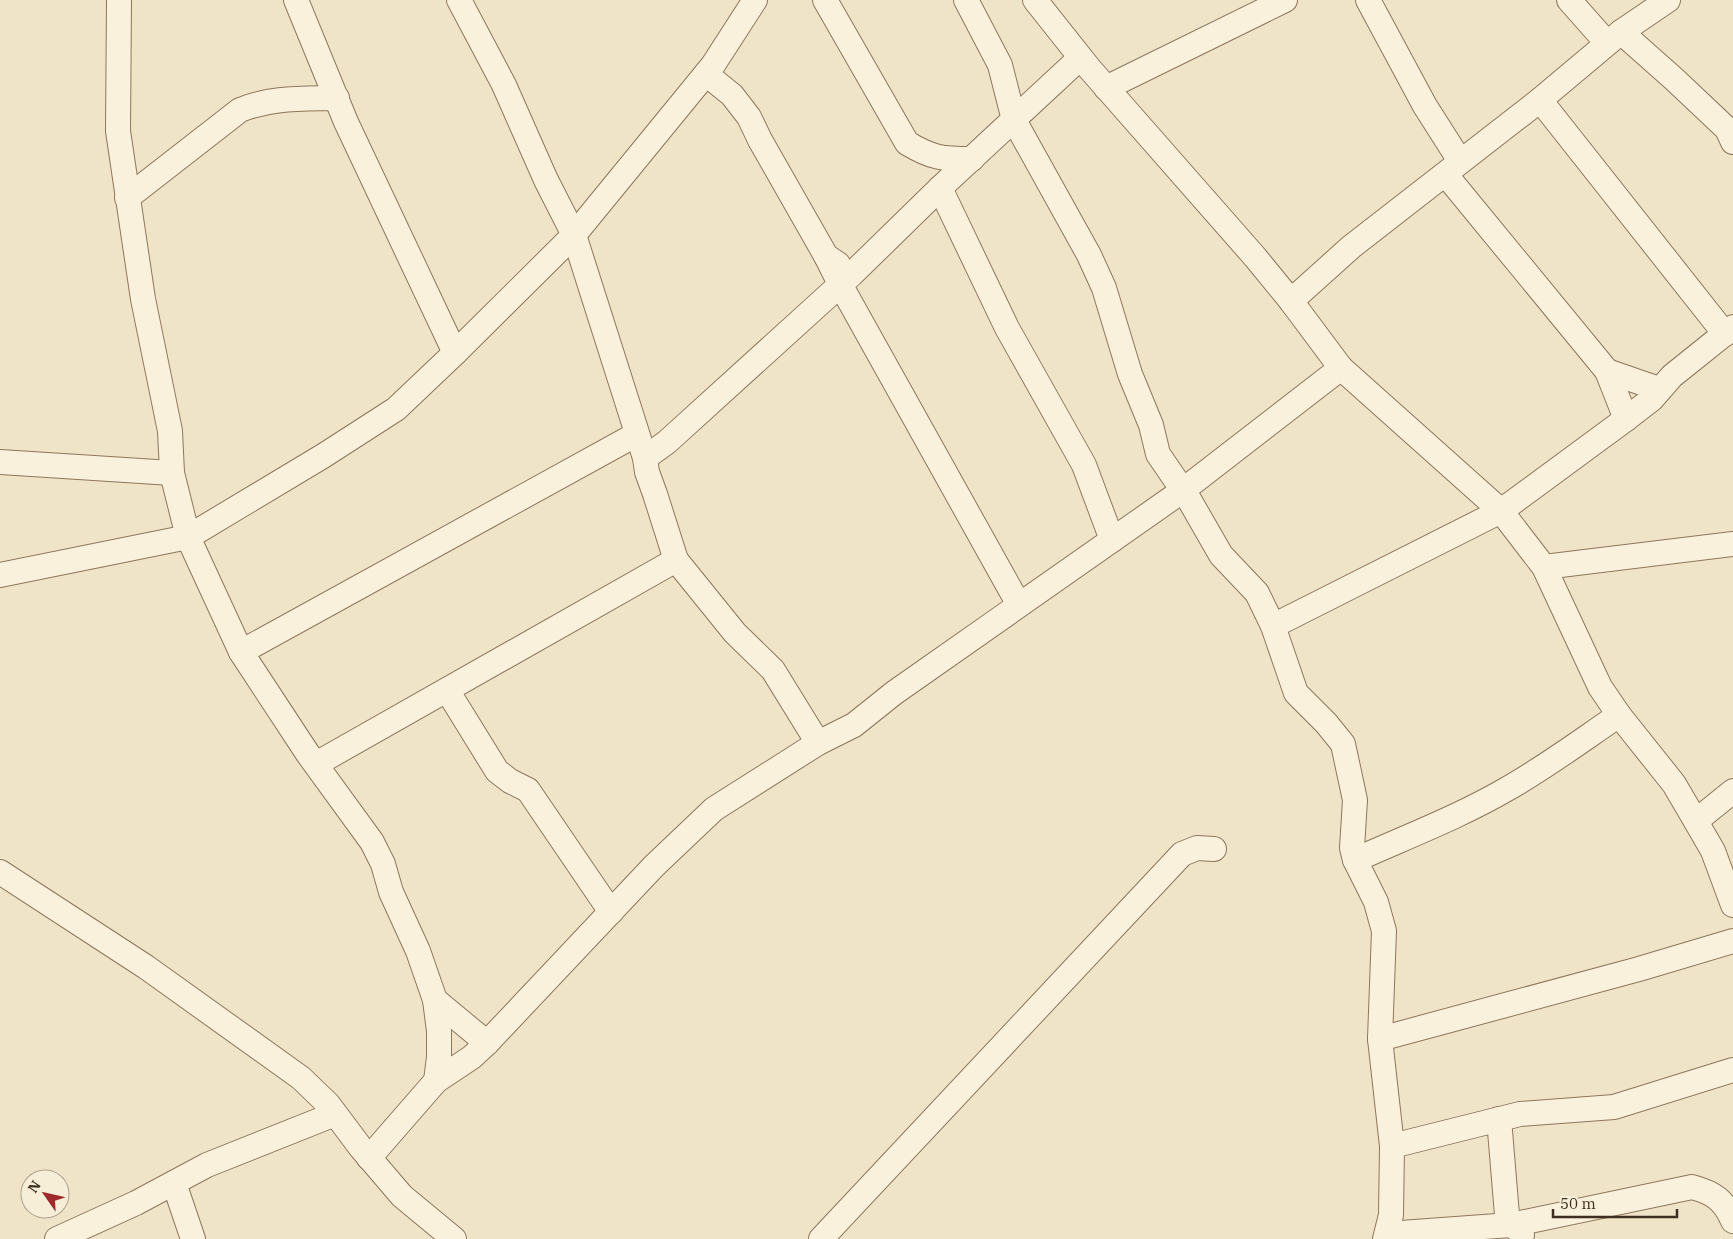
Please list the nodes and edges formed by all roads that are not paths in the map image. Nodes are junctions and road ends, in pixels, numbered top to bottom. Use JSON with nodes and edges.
{"nodes":[{"id":1,"x":119,"y":0,"type":"edge"},
{"id":2,"x":296,"y":0,"type":"edge"},
{"id":3,"x":459,"y":0,"type":"edge"},
{"id":4,"x":755,"y":0,"type":"edge"},
{"id":5,"x":825,"y":0,"type":"edge"},
{"id":6,"x":966,"y":0,"type":"edge"},
{"id":7,"x":1035,"y":0,"type":"edge"},
{"id":8,"x":1285,"y":0,"type":"edge"},
{"id":9,"x":1368,"y":0,"type":"edge"},
{"id":10,"x":1569,"y":0,"type":"edge"},
{"id":11,"x":1668,"y":0,"type":"edge"},
{"id":12,"x":1614,"y":38,"type":"junction"},
{"id":13,"x":1080,"y":58,"type":"junction"},
{"id":14,"x":706,"y":74,"type":"junction"},
{"id":15,"x":1106,"y":88,"type":"junction"},
{"id":16,"x":337,"y":98,"type":"junction"},
{"id":17,"x":1540,"y":100,"type":"junction"},
{"id":18,"x":1014,"y":120,"type":"junction"},
{"id":19,"x":1733,"y":142,"type":"edge"},
{"id":20,"x":972,"y":159,"type":"junction"},
{"id":21,"x":1453,"y":168,"type":"junction"},
{"id":22,"x":940,"y":188,"type":"junction"},
{"id":23,"x":127,"y":198,"type":"junction"},
{"id":24,"x":574,"y":235,"type":"junction"},
{"id":25,"x":846,"y":279,"type":"junction"},
{"id":26,"x":1291,"y":301,"type":"junction"},
{"id":27,"x":1729,"y":330,"type":"edge"},
{"id":28,"x":455,"y":353,"type":"junction"},
{"id":29,"x":1341,"y":368,"type":"junction"},
{"id":30,"x":1607,"y":371,"type":"junction"},
{"id":31,"x":1659,"y":389,"type":"junction"},
{"id":32,"x":1626,"y":419,"type":"junction"},
{"id":33,"x":637,"y":434,"type":"junction"},
{"id":34,"x":645,"y":458,"type":"junction"},
{"id":35,"x":0,"y":462,"type":"edge"},
{"id":36,"x":172,"y":473,"type":"junction"},
{"id":37,"x":1182,"y":491,"type":"junction"},
{"id":38,"x":1501,"y":511,"type":"junction"},
{"id":39,"x":188,"y":538,"type":"junction"},
{"id":40,"x":1112,"y":540,"type":"junction"},
{"id":41,"x":1733,"y":544,"type":"edge"},
{"id":42,"x":676,"y":560,"type":"junction"},
{"id":43,"x":1544,"y":567,"type":"junction"},
{"id":44,"x":0,"y":575,"type":"edge"},
{"id":45,"x":1019,"y":605,"type":"junction"},
{"id":46,"x":1273,"y":626,"type":"junction"},
{"id":47,"x":241,"y":652,"type":"junction"},
{"id":48,"x":447,"y":690,"type":"junction"},
{"id":49,"x":1619,"y":715,"type":"junction"},
{"id":50,"x":818,"y":743,"type":"junction"},
{"id":51,"x":316,"y":764,"type":"junction"},
{"id":52,"x":1733,"y":791,"type":"edge"},
{"id":53,"x":1696,"y":821,"type":"junction"},
{"id":54,"x":1214,"y":849,"type":"dead end"},
{"id":55,"x":1355,"y":860,"type":"junction"},
{"id":56,"x":0,"y":872,"type":"edge"},
{"id":57,"x":1733,"y":905,"type":"edge"},
{"id":58,"x":611,"y":912,"type":"junction"},
{"id":59,"x":1733,"y":941,"type":"edge"},
{"id":60,"x":435,"y":1000,"type":"junction"},
{"id":61,"x":1380,"y":1039,"type":"junction"},
{"id":62,"x":487,"y":1043,"type":"junction"},
{"id":63,"x":1733,"y":1070,"type":"edge"},
{"id":64,"x":436,"y":1081,"type":"junction"},
{"id":65,"x":335,"y":1114,"type":"junction"},
{"id":66,"x":1500,"y":1119,"type":"junction"},
{"id":67,"x":1392,"y":1146,"type":"junction"},
{"id":68,"x":369,"y":1158,"type":"junction"},
{"id":69,"x":174,"y":1183,"type":"junction"},
{"id":70,"x":1733,"y":1221,"type":"edge"},
{"id":71,"x":1518,"y":1232,"type":"edge"},
{"id":72,"x":1386,"y":1237,"type":"edge"},
{"id":73,"x":57,"y":1239,"type":"edge"},
{"id":74,"x":194,"y":1239,"type":"edge"},
{"id":75,"x":454,"y":1239,"type":"edge"},
{"id":76,"x":821,"y":1239,"type":"edge"}],
"edges":[{"from":1,"to":23,"type":"street"},
{"from":2,"to":16,"type":"street"},
{"from":3,"to":24,"type":"street"},
{"from":4,"to":14,"type":"street"},
{"from":5,"to":20,"type":"street"},
{"from":6,"to":18,"type":"street"},
{"from":7,"to":13,"type":"street"},
{"from":8,"to":15,"type":"street"},
{"from":9,"to":21,"type":"street"},
{"from":10,"to":12,"type":"street"},
{"from":11,"to":12,"type":"street"},
{"from":12,"to":17,"type":"street"},
{"from":12,"to":19,"type":"street"},
{"from":13,"to":15,"type":"street"},
{"from":13,"to":18,"type":"street"},
{"from":14,"to":24,"type":"street"},
{"from":14,"to":25,"type":"street"},
{"from":15,"to":26,"type":"street"},
{"from":16,"to":23,"type":"street"},
{"from":16,"to":28,"type":"street"},
{"from":17,"to":21,"type":"street"},
{"from":17,"to":27,"type":"street"},
{"from":18,"to":20,"type":"street"},
{"from":18,"to":37,"type":"street"},
{"from":20,"to":22,"type":"street"},
{"from":21,"to":26,"type":"street"},
{"from":21,"to":30,"type":"street"},
{"from":22,"to":25,"type":"street"},
{"from":22,"to":40,"type":"street"},
{"from":23,"to":36,"type":"street"},
{"from":24,"to":28,"type":"street"},
{"from":24,"to":33,"type":"street"},
{"from":25,"to":34,"type":"street"},
{"from":25,"to":45,"type":"street"},
{"from":26,"to":29,"type":"street"},
{"from":27,"to":31,"type":"street"},
{"from":28,"to":39,"type":"street"},
{"from":29,"to":37,"type":"street"},
{"from":29,"to":38,"type":"street"},
{"from":30,"to":31,"type":"street"},
{"from":30,"to":32,"type":"street"},
{"from":31,"to":32,"type":"street"},
{"from":32,"to":38,"type":"street"},
{"from":33,"to":34,"type":"street"},
{"from":33,"to":47,"type":"street"},
{"from":34,"to":42,"type":"street"},
{"from":35,"to":36,"type":"street"},
{"from":36,"to":39,"type":"street"},
{"from":37,"to":40,"type":"street"},
{"from":37,"to":46,"type":"street"},
{"from":38,"to":43,"type":"street"},
{"from":38,"to":46,"type":"street"},
{"from":39,"to":44,"type":"street"},
{"from":39,"to":47,"type":"street"},
{"from":40,"to":45,"type":"street"},
{"from":41,"to":43,"type":"street"},
{"from":42,"to":48,"type":"street"},
{"from":42,"to":50,"type":"street"},
{"from":43,"to":49,"type":"street"},
{"from":45,"to":50,"type":"street"},
{"from":46,"to":55,"type":"street"},
{"from":47,"to":51,"type":"street"},
{"from":48,"to":51,"type":"street"},
{"from":48,"to":58,"type":"street"},
{"from":49,"to":53,"type":"street"},
{"from":49,"to":55,"type":"street"},
{"from":50,"to":58,"type":"street"},
{"from":51,"to":60,"type":"street"},
{"from":52,"to":53,"type":"street"},
{"from":53,"to":57,"type":"street"},
{"from":54,"to":76,"type":"street"},
{"from":55,"to":61,"type":"street"},
{"from":56,"to":65,"type":"street"},
{"from":58,"to":62,"type":"street"},
{"from":59,"to":61,"type":"street"},
{"from":60,"to":62,"type":"street"},
{"from":60,"to":64,"type":"street"},
{"from":61,"to":67,"type":"street"},
{"from":62,"to":64,"type":"street"},
{"from":63,"to":66,"type":"street"},
{"from":64,"to":68,"type":"street"},
{"from":65,"to":68,"type":"street"},
{"from":65,"to":69,"type":"street"},
{"from":66,"to":67,"type":"street"},
{"from":66,"to":71,"type":"street"},
{"from":67,"to":72,"type":"street"},
{"from":68,"to":75,"type":"street"},
{"from":69,"to":73,"type":"street"},
{"from":69,"to":74,"type":"street"},
{"from":70,"to":71,"type":"street"},
{"from":71,"to":72,"type":"street"}]}
